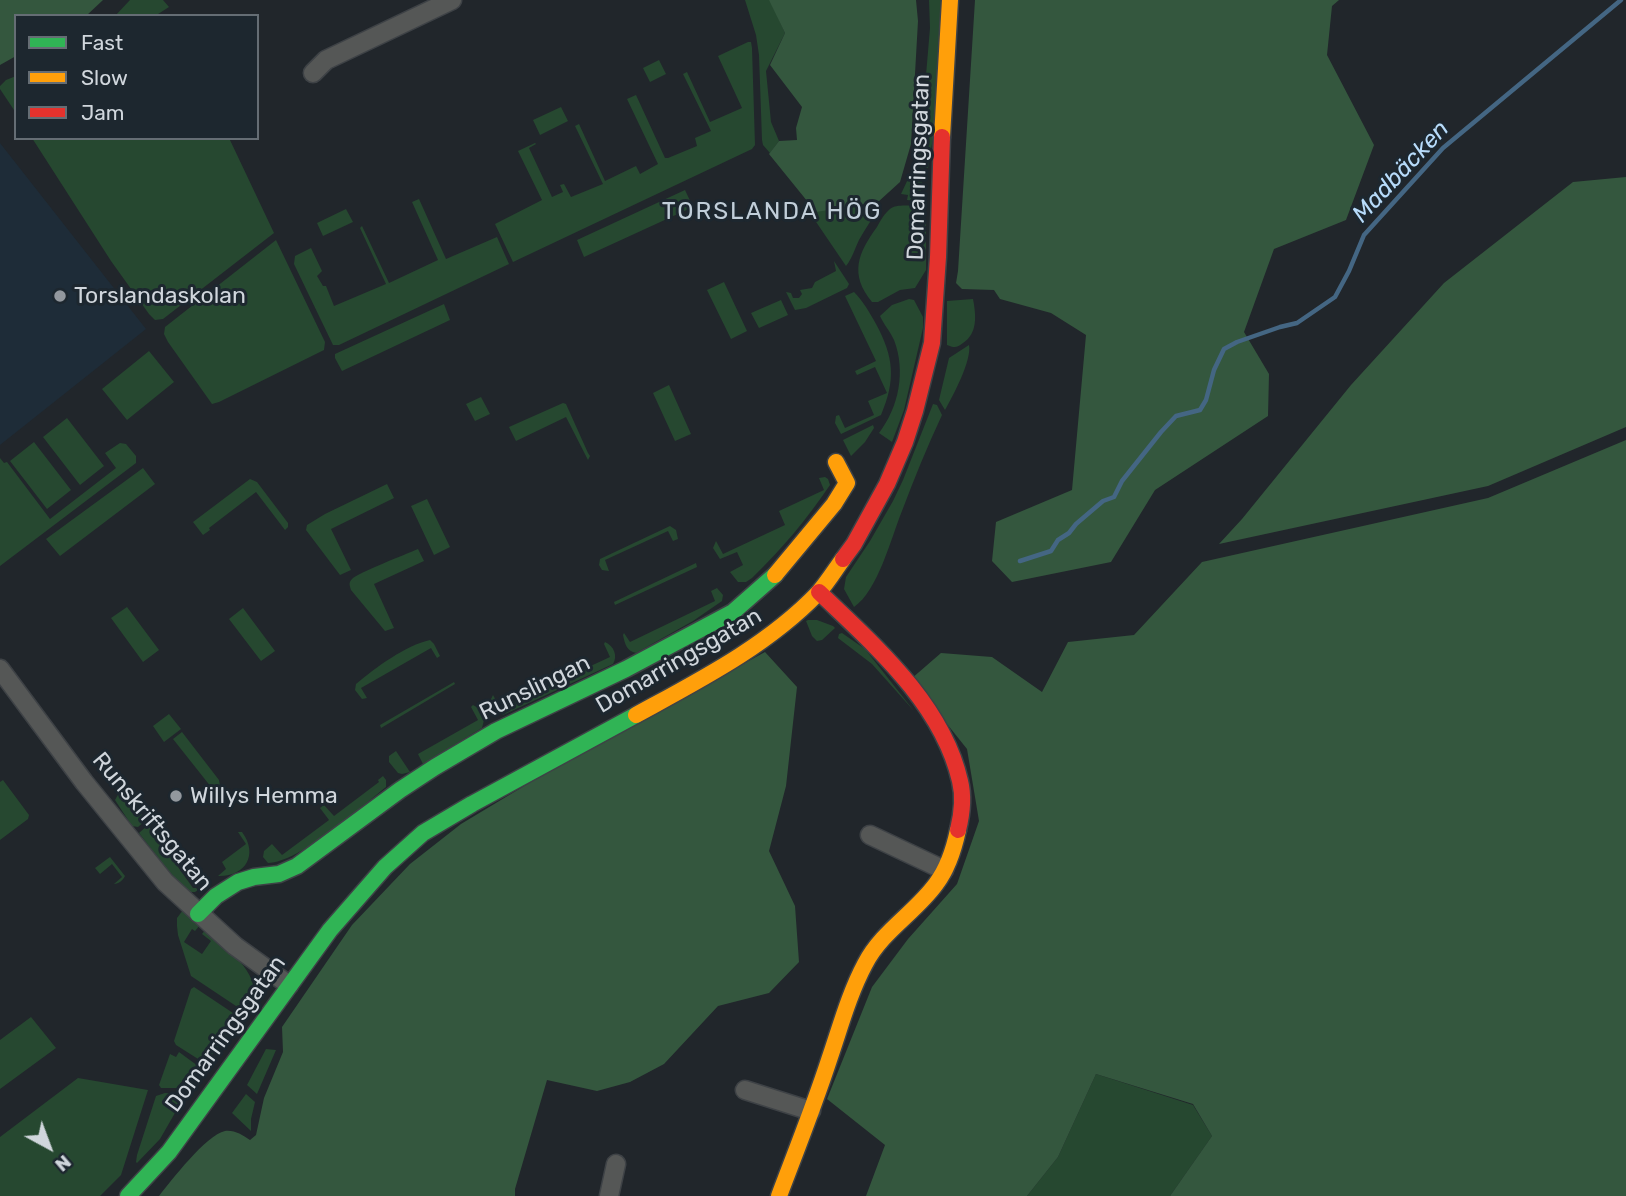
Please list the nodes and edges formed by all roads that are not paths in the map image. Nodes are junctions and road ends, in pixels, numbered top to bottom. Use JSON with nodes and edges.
{"nodes":[{"id":1,"x":452,"y":0,"type":"edge"},
{"id":2,"x":950,"y":0,"type":"edge"},
{"id":3,"x":313,"y":72,"type":"dead end"},
{"id":4,"x":836,"y":462,"type":"dead end"},
{"id":5,"x":819,"y":592,"type":"junction"},
{"id":6,"x":0,"y":670,"type":"edge"},
{"id":7,"x":870,"y":835,"type":"dead end"},
{"id":8,"x":944,"y":870,"type":"junction"},
{"id":9,"x":198,"y":914,"type":"junction"},
{"id":10,"x":289,"y":985,"type":"junction"},
{"id":11,"x":745,"y":1090,"type":"dead end"},
{"id":12,"x":811,"y":1111,"type":"junction"},
{"id":13,"x":616,"y":1164,"type":"dead end"},
{"id":14,"x":128,"y":1196,"type":"edge"},
{"id":15,"x":609,"y":1196,"type":"edge"},
{"id":16,"x":779,"y":1196,"type":"edge"}],
"edges":[{"from":1,"to":3,"type":"street"},
{"from":2,"to":5,"type":"street","name":"Domarringsgatan"},
{"from":4,"to":9,"type":"street","name":"Runslingan"},
{"from":5,"to":8,"type":"street"},
{"from":5,"to":10,"type":"street","name":"Domarringsgatan"},
{"from":6,"to":9,"type":"street","name":"Runskriftsgatan"},
{"from":7,"to":8,"type":"street"},
{"from":8,"to":12,"type":"street"},
{"from":9,"to":10,"type":"street","name":"Runskriftsgatan"},
{"from":10,"to":14,"type":"street","name":"Domarringsgatan"},
{"from":11,"to":12,"type":"street"},
{"from":12,"to":16,"type":"street"},
{"from":13,"to":15,"type":"street"}]}
